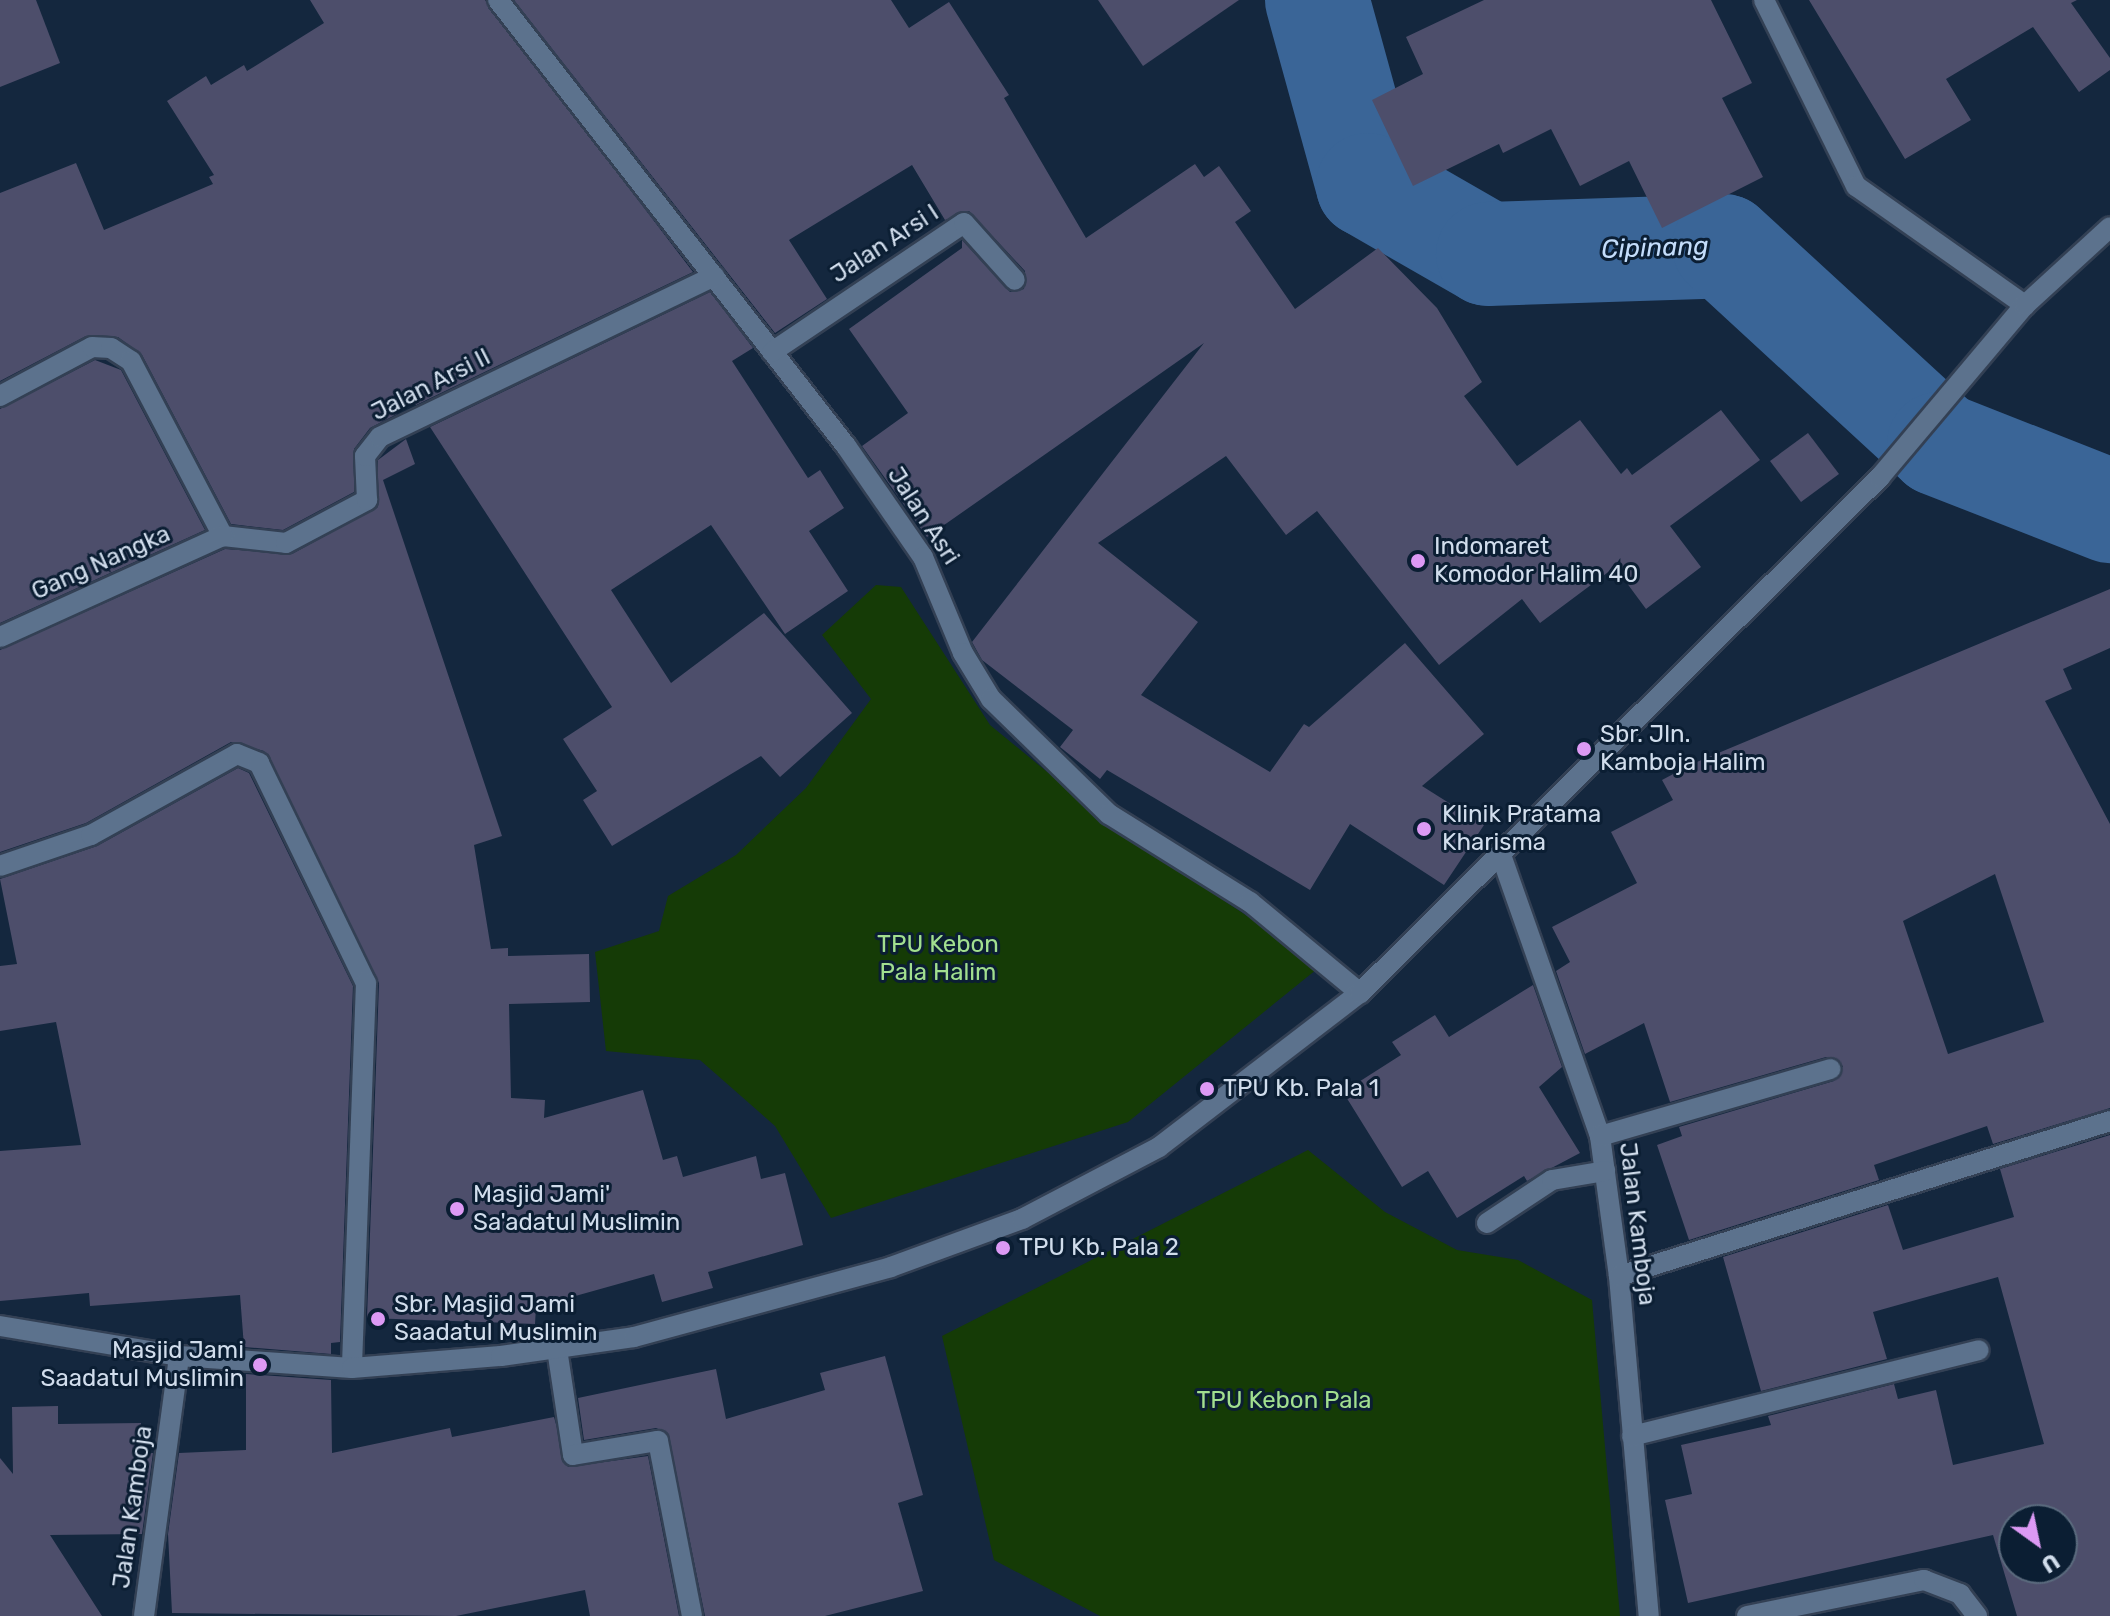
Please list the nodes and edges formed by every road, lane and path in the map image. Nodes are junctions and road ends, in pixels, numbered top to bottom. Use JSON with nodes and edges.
{"nodes":[{"id":1,"x":498,"y":0,"type":"edge"},
{"id":2,"x":1764,"y":0,"type":"edge"},
{"id":3,"x":2110,"y":227,"type":"edge"},
{"id":4,"x":714,"y":276,"type":"junction"},
{"id":5,"x":1015,"y":280,"type":"dead end"},
{"id":6,"x":2025,"y":305,"type":"junction"},
{"id":7,"x":772,"y":352,"type":"junction"},
{"id":8,"x":0,"y":396,"type":"edge"},
{"id":9,"x":223,"y":536,"type":"junction"},
{"id":10,"x":0,"y":637,"type":"edge"},
{"id":11,"x":1501,"y":855,"type":"junction"},
{"id":12,"x":0,"y":866,"type":"edge"},
{"id":13,"x":1360,"y":993,"type":"junction"},
{"id":14,"x":1830,"y":1069,"type":"dead end"},
{"id":15,"x":2110,"y":1121,"type":"edge"},
{"id":16,"x":1600,"y":1136,"type":"junction"},
{"id":17,"x":1605,"y":1171,"type":"junction"},
{"id":18,"x":1487,"y":1223,"type":"dead end"},
{"id":19,"x":1619,"y":1276,"type":"junction"},
{"id":20,"x":0,"y":1326,"type":"edge"},
{"id":21,"x":557,"y":1349,"type":"junction"},
{"id":22,"x":1979,"y":1350,"type":"dead end"},
{"id":23,"x":179,"y":1356,"type":"junction"},
{"id":24,"x":352,"y":1368,"type":"junction"},
{"id":25,"x":1632,"y":1436,"type":"junction"},
{"id":26,"x":144,"y":1616,"type":"edge"},
{"id":27,"x":692,"y":1616,"type":"edge"},
{"id":28,"x":1649,"y":1616,"type":"edge"},
{"id":29,"x":1747,"y":1616,"type":"edge"},
{"id":30,"x":1977,"y":1616,"type":"edge"}],
"edges":[{"from":1,"to":4,"type":"street","name":"Jalan Asri"},
{"from":2,"to":6,"type":"street"},
{"from":3,"to":6,"type":"street"},
{"from":4,"to":7,"type":"street","name":"Jalan Asri"},
{"from":4,"to":9,"type":"street","name":"Jalan Arsi II"},
{"from":5,"to":7,"type":"street","name":"Jalan Arsi I"},
{"from":6,"to":11,"type":"street"},
{"from":7,"to":13,"type":"street","name":"Jalan Asri"},
{"from":8,"to":9,"type":"street"},
{"from":9,"to":10,"type":"street","name":"Gang Nangka"},
{"from":11,"to":13,"type":"street"},
{"from":11,"to":16,"type":"street","name":"Jalan Kamboja"},
{"from":12,"to":24,"type":"street"},
{"from":13,"to":21,"type":"street"},
{"from":14,"to":16,"type":"street"},
{"from":15,"to":19,"type":"street"},
{"from":16,"to":17,"type":"street","name":"Jalan Kamboja"},
{"from":17,"to":18,"type":"street"},
{"from":17,"to":19,"type":"street","name":"Jalan Kamboja"},
{"from":19,"to":25,"type":"street","name":"Jalan Kamboja"},
{"from":20,"to":23,"type":"street"},
{"from":21,"to":24,"type":"street"},
{"from":21,"to":27,"type":"street"},
{"from":22,"to":25,"type":"street"},
{"from":23,"to":24,"type":"street"},
{"from":23,"to":26,"type":"street","name":"Jalan Kamboja"},
{"from":25,"to":28,"type":"street","name":"Jalan Kamboja"},
{"from":29,"to":30,"type":"street"}]}
